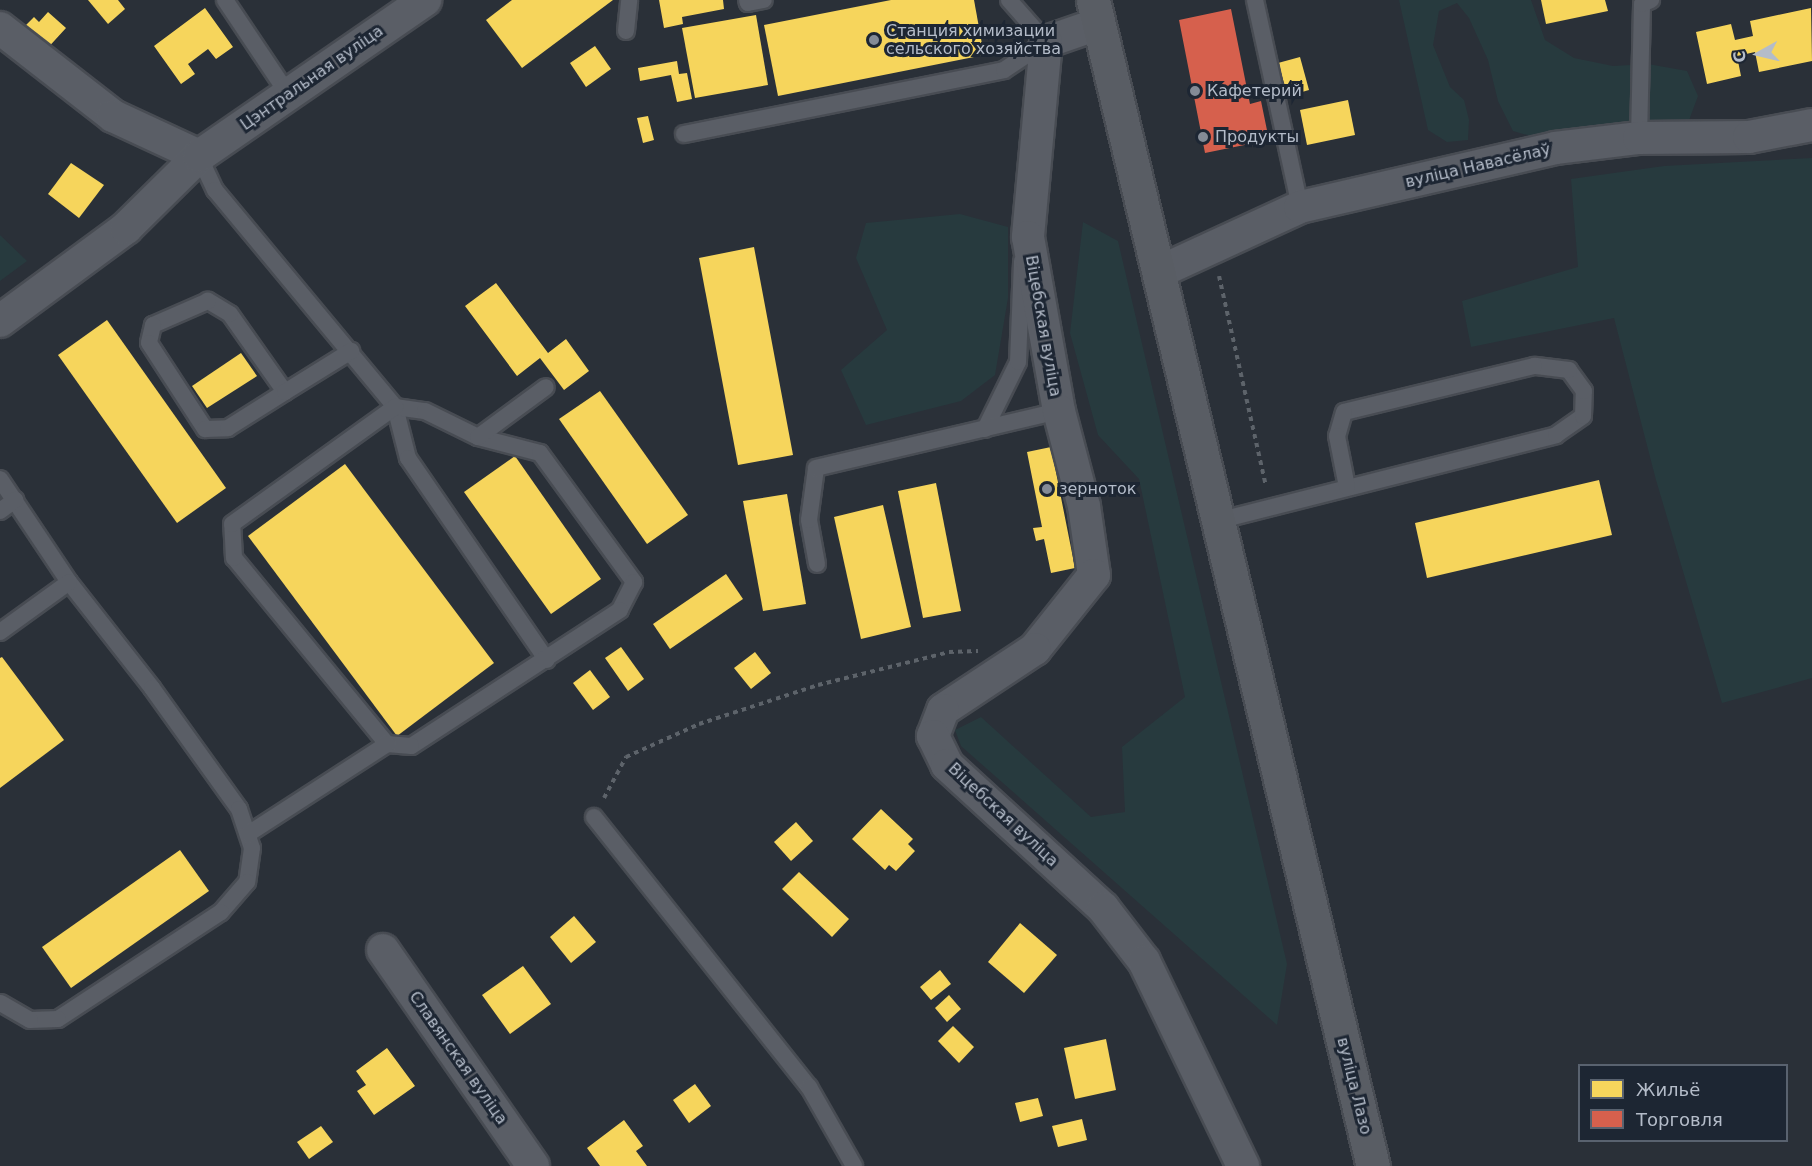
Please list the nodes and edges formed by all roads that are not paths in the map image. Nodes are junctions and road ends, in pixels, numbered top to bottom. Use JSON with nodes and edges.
{"nodes":[{"id":1,"x":225,"y":0,"type":"edge"},
{"id":2,"x":425,"y":0,"type":"edge"},
{"id":3,"x":629,"y":0,"type":"edge"},
{"id":4,"x":747,"y":0,"type":"edge"},
{"id":5,"x":764,"y":0,"type":"edge"},
{"id":6,"x":1009,"y":0,"type":"edge"},
{"id":7,"x":1255,"y":0,"type":"edge"},
{"id":8,"x":1651,"y":0,"type":"edge"},
{"id":9,"x":1096,"y":12,"type":"edge"},
{"id":10,"x":0,"y":28,"type":"edge"},
{"id":11,"x":626,"y":31,"type":"dead end"},
{"id":12,"x":1046,"y":42,"type":"junction"},
{"id":13,"x":288,"y":94,"type":"junction"},
{"id":14,"x":1812,"y":125,"type":"edge"},
{"id":15,"x":684,"y":134,"type":"dead end"},
{"id":16,"x":1639,"y":138,"type":"junction"},
{"id":17,"x":199,"y":156,"type":"junction"},
{"id":18,"x":1300,"y":207,"type":"junction"},
{"id":19,"x":1028,"y":237,"type":"junction"},
{"id":20,"x":1159,"y":272,"type":"junction"},
{"id":21,"x":0,"y":321,"type":"edge"},
{"id":22,"x":351,"y":351,"type":"junction"},
{"id":23,"x":546,"y":387,"type":"dead end"},
{"id":24,"x":285,"y":392,"type":"junction"},
{"id":25,"x":395,"y":407,"type":"junction"},
{"id":26,"x":1059,"y":411,"type":"junction"},
{"id":27,"x":986,"y":429,"type":"junction"},
{"id":28,"x":478,"y":437,"type":"junction"},
{"id":29,"x":0,"y":479,"type":"edge"},
{"id":30,"x":1347,"y":487,"type":"junction"},
{"id":31,"x":15,"y":500,"type":"junction"},
{"id":32,"x":0,"y":511,"type":"edge"},
{"id":33,"x":1217,"y":521,"type":"junction"},
{"id":34,"x":817,"y":564,"type":"dead end"},
{"id":35,"x":69,"y":582,"type":"junction"},
{"id":36,"x":0,"y":632,"type":"edge"},
{"id":37,"x":547,"y":660,"type":"junction"},
{"id":38,"x":387,"y":744,"type":"junction"},
{"id":39,"x":594,"y":818,"type":"road end"},
{"id":40,"x":248,"y":834,"type":"junction"},
{"id":41,"x":383,"y":950,"type":"dead end"},
{"id":42,"x":0,"y":1003,"type":"edge"},
{"id":43,"x":533,"y":1166,"type":"edge"},
{"id":44,"x":854,"y":1166,"type":"edge"},
{"id":45,"x":1243,"y":1166,"type":"edge"},
{"id":46,"x":1373,"y":1166,"type":"edge"}],
"edges":[{"from":1,"to":13,"type":"lane"},
{"from":2,"to":13,"type":"street","name":"Цэнтральная вуліца"},
{"from":3,"to":11,"type":"lane"},
{"from":4,"to":5,"type":"lane"},
{"from":6,"to":12,"type":"lane"},
{"from":7,"to":18,"type":"lane"},
{"from":8,"to":16,"type":"lane"},
{"from":9,"to":12,"type":"street"},
{"from":9,"to":20,"type":"main road","name":"вуліца Лазо"},
{"from":10,"to":17,"type":"street"},
{"from":12,"to":15,"type":"lane"},
{"from":12,"to":19,"type":"street","name":"Віцебская вуліца"},
{"from":13,"to":17,"type":"street","name":"Цэнтральная вуліца"},
{"from":14,"to":16,"type":"street","name":"вуліца Навасёлаў"},
{"from":16,"to":18,"type":"street","name":"вуліца Навасёлаў"},
{"from":17,"to":21,"type":"street","name":"Цэнтральная вуліца"},
{"from":17,"to":22,"type":"lane"},
{"from":18,"to":20,"type":"street","name":"вуліца Навасёлаў"},
{"from":19,"to":26,"type":"street","name":"Віцебская вуліца"},
{"from":19,"to":27,"type":"lane"},
{"from":20,"to":33,"type":"main road","name":"вуліца Лазо"},
{"from":22,"to":24,"type":"lane"},
{"from":22,"to":25,"type":"lane"},
{"from":23,"to":28,"type":"lane"},
{"from":24,"to":24,"type":"lane"},
{"from":25,"to":28,"type":"lane"},
{"from":25,"to":37,"type":"lane"},
{"from":25,"to":38,"type":"lane"},
{"from":26,"to":27,"type":"lane"},
{"from":26,"to":45,"type":"street","name":"Віцебская вуліца"},
{"from":27,"to":34,"type":"lane"},
{"from":28,"to":37,"type":"lane"},
{"from":29,"to":31,"type":"lane"},
{"from":30,"to":30,"type":"lane"},
{"from":30,"to":33,"type":"lane"},
{"from":31,"to":32,"type":"lane"},
{"from":31,"to":35,"type":"lane"},
{"from":33,"to":46,"type":"main road","name":"вуліца Лазо"},
{"from":35,"to":36,"type":"lane"},
{"from":35,"to":40,"type":"lane"},
{"from":37,"to":38,"type":"lane"},
{"from":38,"to":40,"type":"lane"},
{"from":39,"to":44,"type":"lane"},
{"from":40,"to":42,"type":"lane"},
{"from":41,"to":43,"type":"street","name":"Славянская вуліца"}]}
